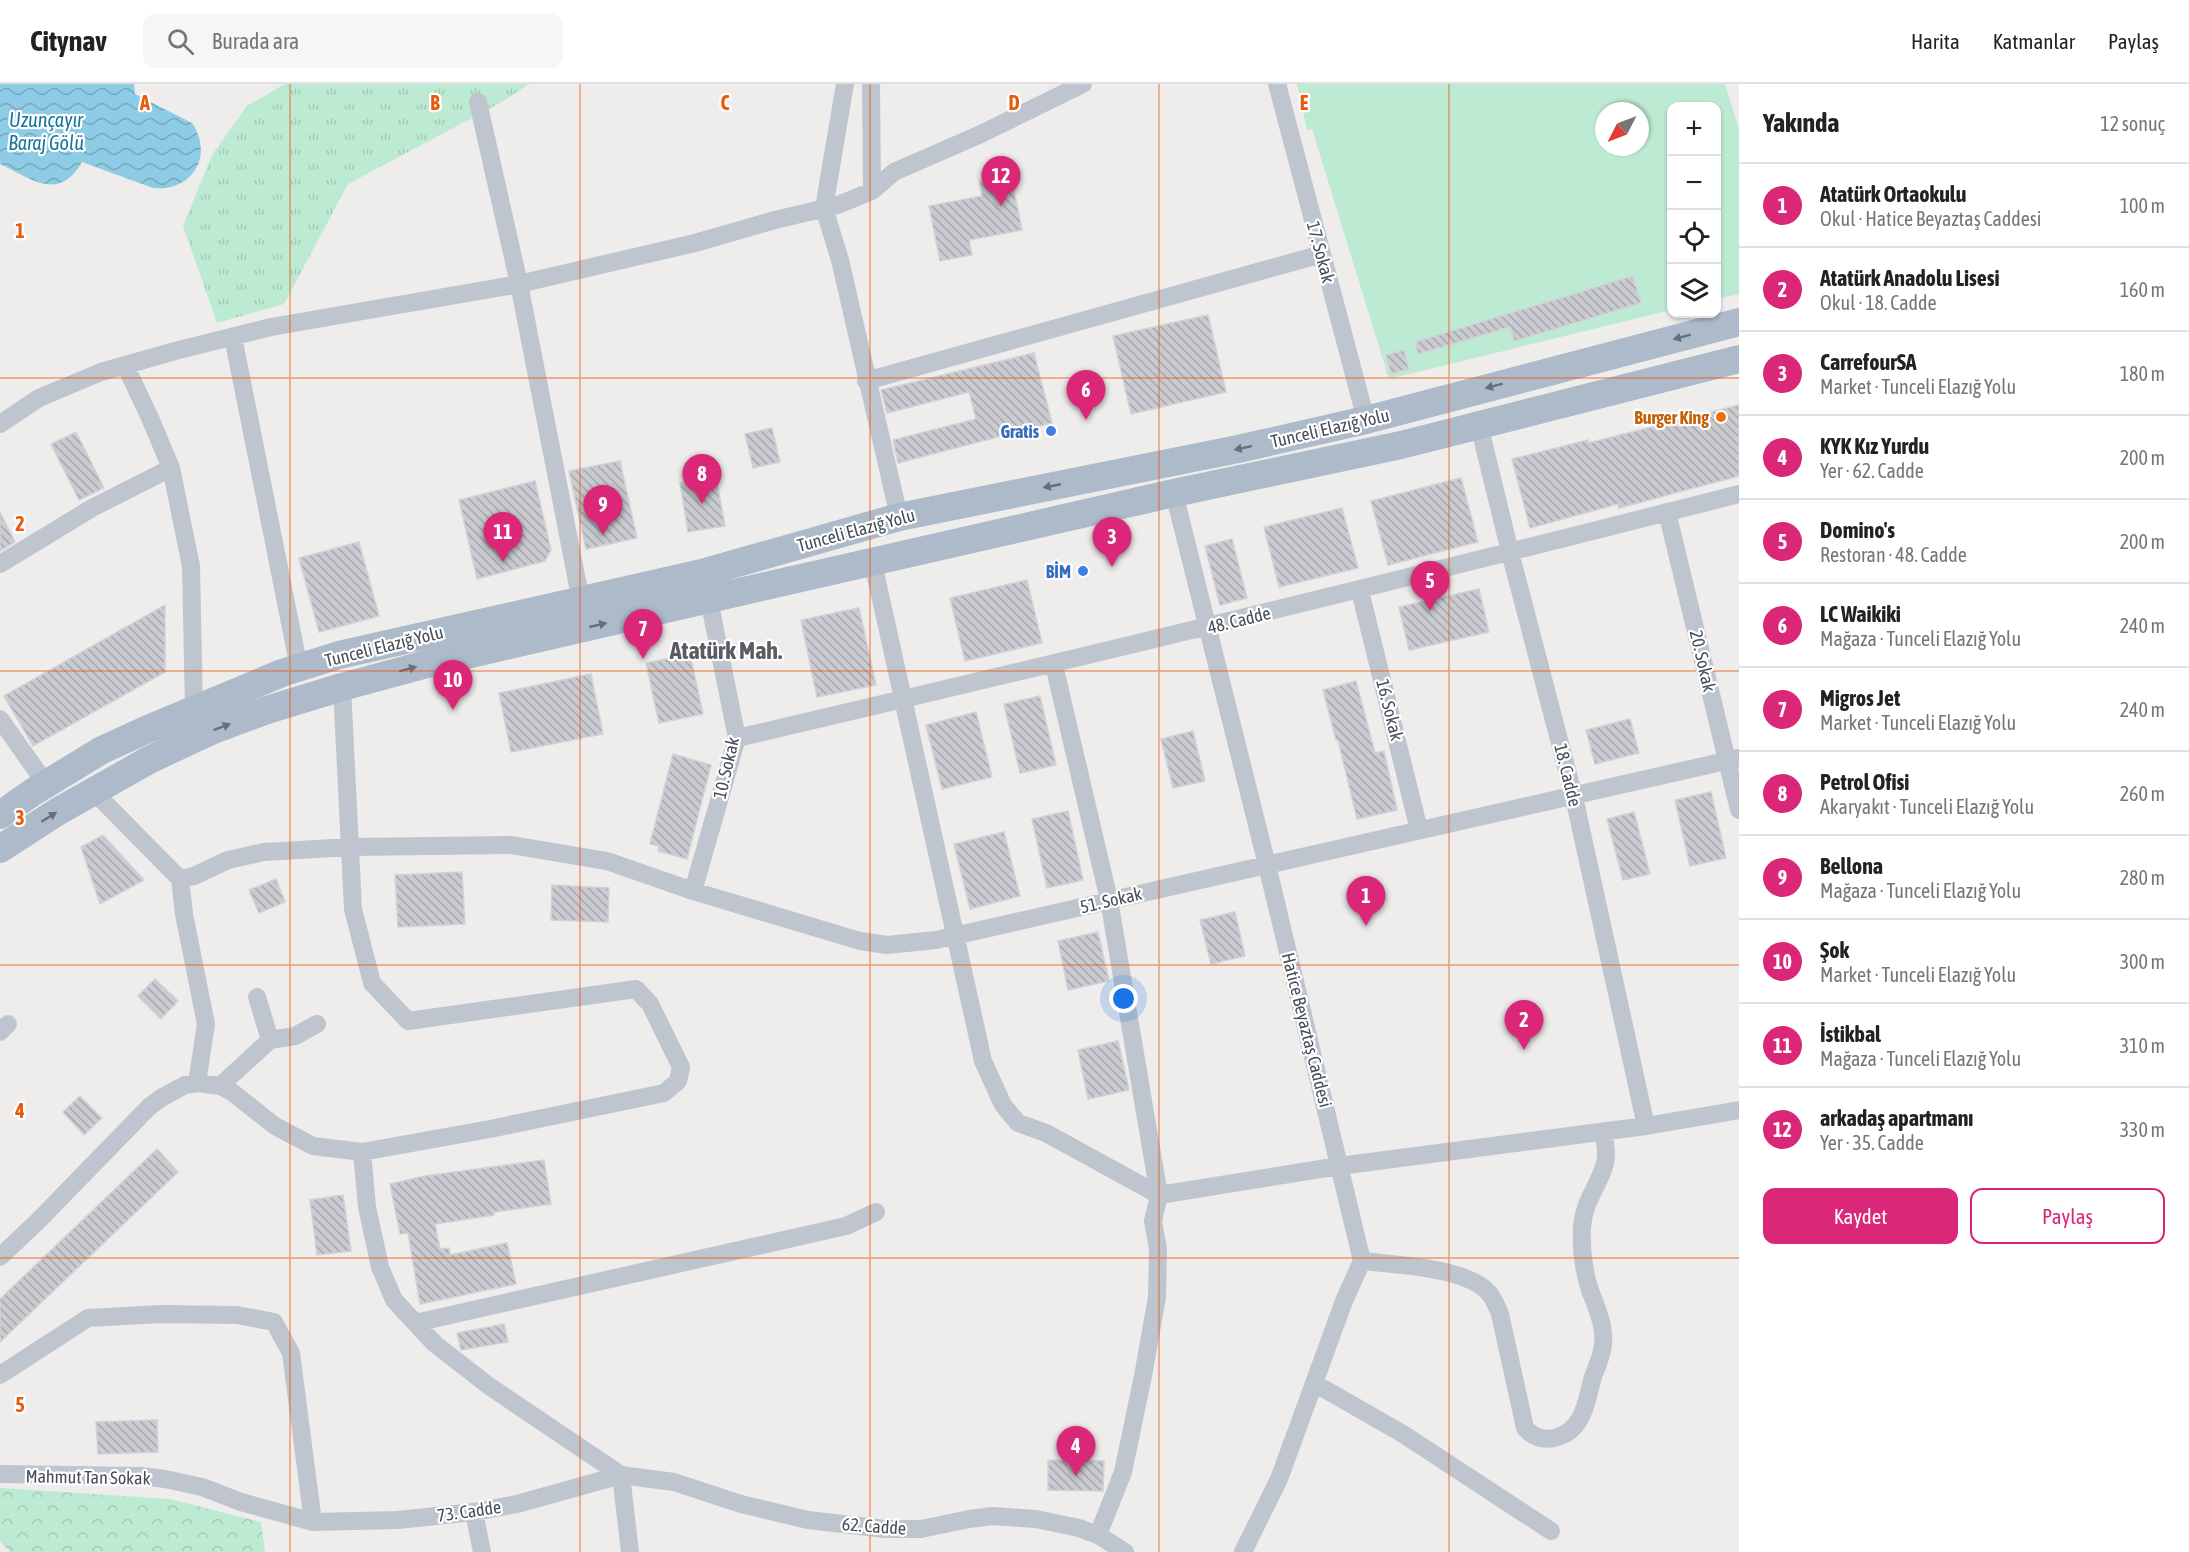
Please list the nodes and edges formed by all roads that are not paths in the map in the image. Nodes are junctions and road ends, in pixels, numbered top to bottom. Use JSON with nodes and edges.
{"nodes":[{"id":1,"x":845,"y":84,"type":"edge"},
{"id":2,"x":871,"y":84,"type":"edge"},
{"id":3,"x":1083,"y":84,"type":"edge"},
{"id":4,"x":1277,"y":84,"type":"edge"},
{"id":5,"x":478,"y":102,"type":"dead end"},
{"id":6,"x":872,"y":191,"type":"junction"},
{"id":7,"x":824,"y":208,"type":"junction"},
{"id":8,"x":1322,"y":254,"type":"junction"},
{"id":9,"x":519,"y":284,"type":"junction"},
{"id":10,"x":1739,"y":322,"type":"edge"},
{"id":11,"x":233,"y":337,"type":"junction"},
{"id":12,"x":1739,"y":360,"type":"edge"},
{"id":13,"x":125,"y":365,"type":"junction"},
{"id":14,"x":867,"y":381,"type":"junction"},
{"id":15,"x":1366,"y":420,"type":"junction"},
{"id":16,"x":0,"y":424,"type":"edge"},
{"id":17,"x":1479,"y":425,"type":"junction"},
{"id":18,"x":171,"y":468,"type":"junction"},
{"id":19,"x":1174,"y":493,"type":"junction"},
{"id":20,"x":1739,"y":494,"type":"edge"},
{"id":21,"x":1667,"y":512,"type":"junction"},
{"id":22,"x":899,"y":517,"type":"junction"},
{"id":23,"x":1510,"y":552,"type":"junction"},
{"id":24,"x":873,"y":562,"type":"junction"},
{"id":25,"x":0,"y":564,"type":"edge"},
{"id":26,"x":706,"y":586,"type":"junction"},
{"id":27,"x":1360,"y":591,"type":"junction"},
{"id":28,"x":581,"y":601,"type":"junction"},
{"id":29,"x":1208,"y":627,"type":"junction"},
{"id":30,"x":1054,"y":665,"type":"junction"},
{"id":31,"x":299,"y":668,"type":"junction"},
{"id":32,"x":342,"y":687,"type":"junction"},
{"id":33,"x":902,"y":700,"type":"junction"},
{"id":34,"x":194,"y":710,"type":"junction"},
{"id":35,"x":0,"y":719,"type":"edge"},
{"id":36,"x":737,"y":738,"type":"junction"},
{"id":37,"x":1732,"y":759,"type":"edge"},
{"id":38,"x":46,"y":784,"type":"junction"},
{"id":39,"x":93,"y":791,"type":"junction"},
{"id":40,"x":1574,"y":797,"type":"junction"},
{"id":41,"x":1739,"y":810,"type":"edge"},
{"id":42,"x":0,"y":815,"type":"edge"},
{"id":43,"x":1419,"y":830,"type":"junction"},
{"id":44,"x":351,"y":848,"type":"junction"},
{"id":45,"x":0,"y":849,"type":"edge"},
{"id":46,"x":1267,"y":865,"type":"junction"},
{"id":47,"x":180,"y":879,"type":"junction"},
{"id":48,"x":693,"y":891,"type":"junction"},
{"id":49,"x":1109,"y":900,"type":"junction"},
{"id":50,"x":955,"y":934,"type":"junction"},
{"id":51,"x":257,"y":997,"type":"dead end"},
{"id":52,"x":317,"y":1024,"type":"dead end"},
{"id":53,"x":270,"y":1040,"type":"junction"},
{"id":54,"x":197,"y":1083,"type":"junction"},
{"id":55,"x":220,"y":1086,"type":"junction"},
{"id":56,"x":1739,"y":1110,"type":"edge"},
{"id":57,"x":1646,"y":1126,"type":"junction"},
{"id":58,"x":1604,"y":1131,"type":"junction"},
{"id":59,"x":362,"y":1152,"type":"junction"},
{"id":60,"x":1340,"y":1166,"type":"junction"},
{"id":61,"x":1159,"y":1195,"type":"junction"},
{"id":62,"x":876,"y":1212,"type":"dead end"},
{"id":63,"x":0,"y":1257,"type":"edge"},
{"id":64,"x":1362,"y":1261,"type":"junction"},
{"id":65,"x":416,"y":1323,"type":"junction"},
{"id":66,"x":0,"y":1375,"type":"edge"},
{"id":67,"x":1314,"y":1383,"type":"junction"},
{"id":68,"x":0,"y":1474,"type":"edge"},
{"id":69,"x":621,"y":1475,"type":"junction"},
{"id":70,"x":474,"y":1512,"type":"junction"},
{"id":71,"x":313,"y":1522,"type":"junction"},
{"id":72,"x":1551,"y":1531,"type":"dead end"},
{"id":73,"x":1098,"y":1535,"type":"junction"},
{"id":74,"x":482,"y":1552,"type":"edge"},
{"id":75,"x":630,"y":1552,"type":"edge"},
{"id":76,"x":1125,"y":1552,"type":"edge"},
{"id":77,"x":1244,"y":1552,"type":"edge"}],
"edges":[{"from":1,"to":7,"type":"street"},
{"from":2,"to":6,"type":"street"},
{"from":3,"to":6,"type":"street"},
{"from":4,"to":8,"type":"street","name":"17. Sokak"},
{"from":5,"to":9,"type":"street"},
{"from":6,"to":7,"type":"street"},
{"from":7,"to":9,"type":"street"},
{"from":7,"to":14,"type":"street"},
{"from":8,"to":14,"type":"street"},
{"from":8,"to":15,"type":"street","name":"17. Sokak"},
{"from":9,"to":11,"type":"street"},
{"from":9,"to":28,"type":"street"},
{"from":10,"to":15,"type":"main road","name":"Tunceli Elazığ Yolu","one_way":true},
{"from":11,"to":13,"type":"street"},
{"from":11,"to":31,"type":"street"},
{"from":12,"to":17,"type":"main road","name":"Tunceli Elazığ Yolu"},
{"from":13,"to":16,"type":"street"},
{"from":13,"to":18,"type":"street"},
{"from":14,"to":22,"type":"street"},
{"from":15,"to":22,"type":"main road","name":"Tunceli Elazığ Yolu","one_way":true},
{"from":17,"to":19,"type":"main road","name":"Tunceli Elazığ Yolu"},
{"from":17,"to":23,"type":"street","name":"18. Cadde"},
{"from":18,"to":25,"type":"street"},
{"from":18,"to":34,"type":"street"},
{"from":19,"to":24,"type":"main road","name":"Tunceli Elazığ Yolu"},
{"from":19,"to":29,"type":"street","name":"Hatice Beyaztaş Caddesi"},
{"from":20,"to":21,"type":"street","name":"48. Cadde"},
{"from":21,"to":23,"type":"street","name":"48. Cadde"},
{"from":21,"to":37,"type":"street","name":"20. Sokak"},
{"from":22,"to":26,"type":"main road","name":"Tunceli Elazığ Yolu"},
{"from":23,"to":27,"type":"street","name":"48. Cadde"},
{"from":23,"to":40,"type":"street","name":"18. Cadde"},
{"from":24,"to":26,"type":"main road","name":"Tunceli Elazığ Yolu"},
{"from":24,"to":33,"type":"street"},
{"from":26,"to":28,"type":"main road","name":"Tunceli Elazığ Yolu"},
{"from":32,"to":26,"type":"main road","name":"Tunceli Elazığ Yolu","one_way":true},
{"from":26,"to":36,"type":"street","name":"10. Sokak"},
{"from":27,"to":29,"type":"street","name":"48. Cadde"},
{"from":27,"to":43,"type":"street","name":"16. Sokak"},
{"from":28,"to":31,"type":"main road","name":"Tunceli Elazığ Yolu"},
{"from":29,"to":30,"type":"street","name":"48. Cadde"},
{"from":29,"to":46,"type":"street","name":"Hatice Beyaztaş Caddesi"},
{"from":30,"to":33,"type":"street","name":"48. Cadde"},
{"from":30,"to":49,"type":"street"},
{"from":31,"to":34,"type":"main road","name":"Tunceli Elazığ Yolu"},
{"from":39,"to":32,"type":"main road","name":"Tunceli Elazığ Yolu","one_way":true},
{"from":32,"to":44,"type":"street"},
{"from":33,"to":36,"type":"street","name":"48. Cadde"},
{"from":33,"to":50,"type":"street"},
{"from":34,"to":38,"type":"main road","name":"Tunceli Elazığ Yolu"},
{"from":35,"to":38,"type":"street"},
{"from":36,"to":48,"type":"street","name":"10. Sokak"},
{"from":37,"to":40,"type":"street","name":"51. Sokak"},
{"from":37,"to":41,"type":"street","name":"20. Sokak"},
{"from":38,"to":42,"type":"main road","name":"Tunceli Elazığ Yolu"},
{"from":45,"to":39,"type":"main road","name":"Tunceli Elazığ Yolu","one_way":true},
{"from":39,"to":47,"type":"street"},
{"from":40,"to":43,"type":"street","name":"51. Sokak"},
{"from":40,"to":57,"type":"street","name":"18. Cadde"},
{"from":43,"to":46,"type":"street","name":"51. Sokak"},
{"from":44,"to":47,"type":"street","name":"51. Sokak"},
{"from":44,"to":48,"type":"street","name":"51. Sokak"},
{"from":44,"to":59,"type":"street"},
{"from":46,"to":49,"type":"street","name":"51. Sokak"},
{"from":46,"to":60,"type":"street","name":"Hatice Beyaztaş Caddesi"},
{"from":47,"to":54,"type":"street"},
{"from":48,"to":50,"type":"street","name":"51. Sokak"},
{"from":49,"to":50,"type":"street","name":"51. Sokak"},
{"from":49,"to":61,"type":"street"},
{"from":50,"to":61,"type":"street"},
{"from":51,"to":53,"type":"street"},
{"from":52,"to":53,"type":"street"},
{"from":53,"to":55,"type":"street"},
{"from":54,"to":55,"type":"street"},
{"from":54,"to":63,"type":"street"},
{"from":55,"to":59,"type":"street"},
{"from":56,"to":57,"type":"street"},
{"from":57,"to":58,"type":"street"},
{"from":58,"to":60,"type":"street"},
{"from":58,"to":64,"type":"street"},
{"from":59,"to":65,"type":"street"},
{"from":60,"to":61,"type":"street"},
{"from":60,"to":64,"type":"street","name":"Hatice Beyaztaş Caddesi"},
{"from":61,"to":73,"type":"street"},
{"from":62,"to":65,"type":"street"},
{"from":64,"to":67,"type":"street"},
{"from":65,"to":69,"type":"street"},
{"from":66,"to":71,"type":"street"},
{"from":67,"to":72,"type":"street"},
{"from":67,"to":77,"type":"street"},
{"from":68,"to":71,"type":"street","name":"Mahmut Tan Sokak"},
{"from":69,"to":70,"type":"street","name":"73. Cadde"},
{"from":69,"to":73,"type":"street","name":"62. Cadde"},
{"from":69,"to":75,"type":"street"},
{"from":70,"to":71,"type":"street","name":"73. Cadde"},
{"from":70,"to":74,"type":"street"},
{"from":73,"to":76,"type":"street","name":"62. Cadde"}]}
